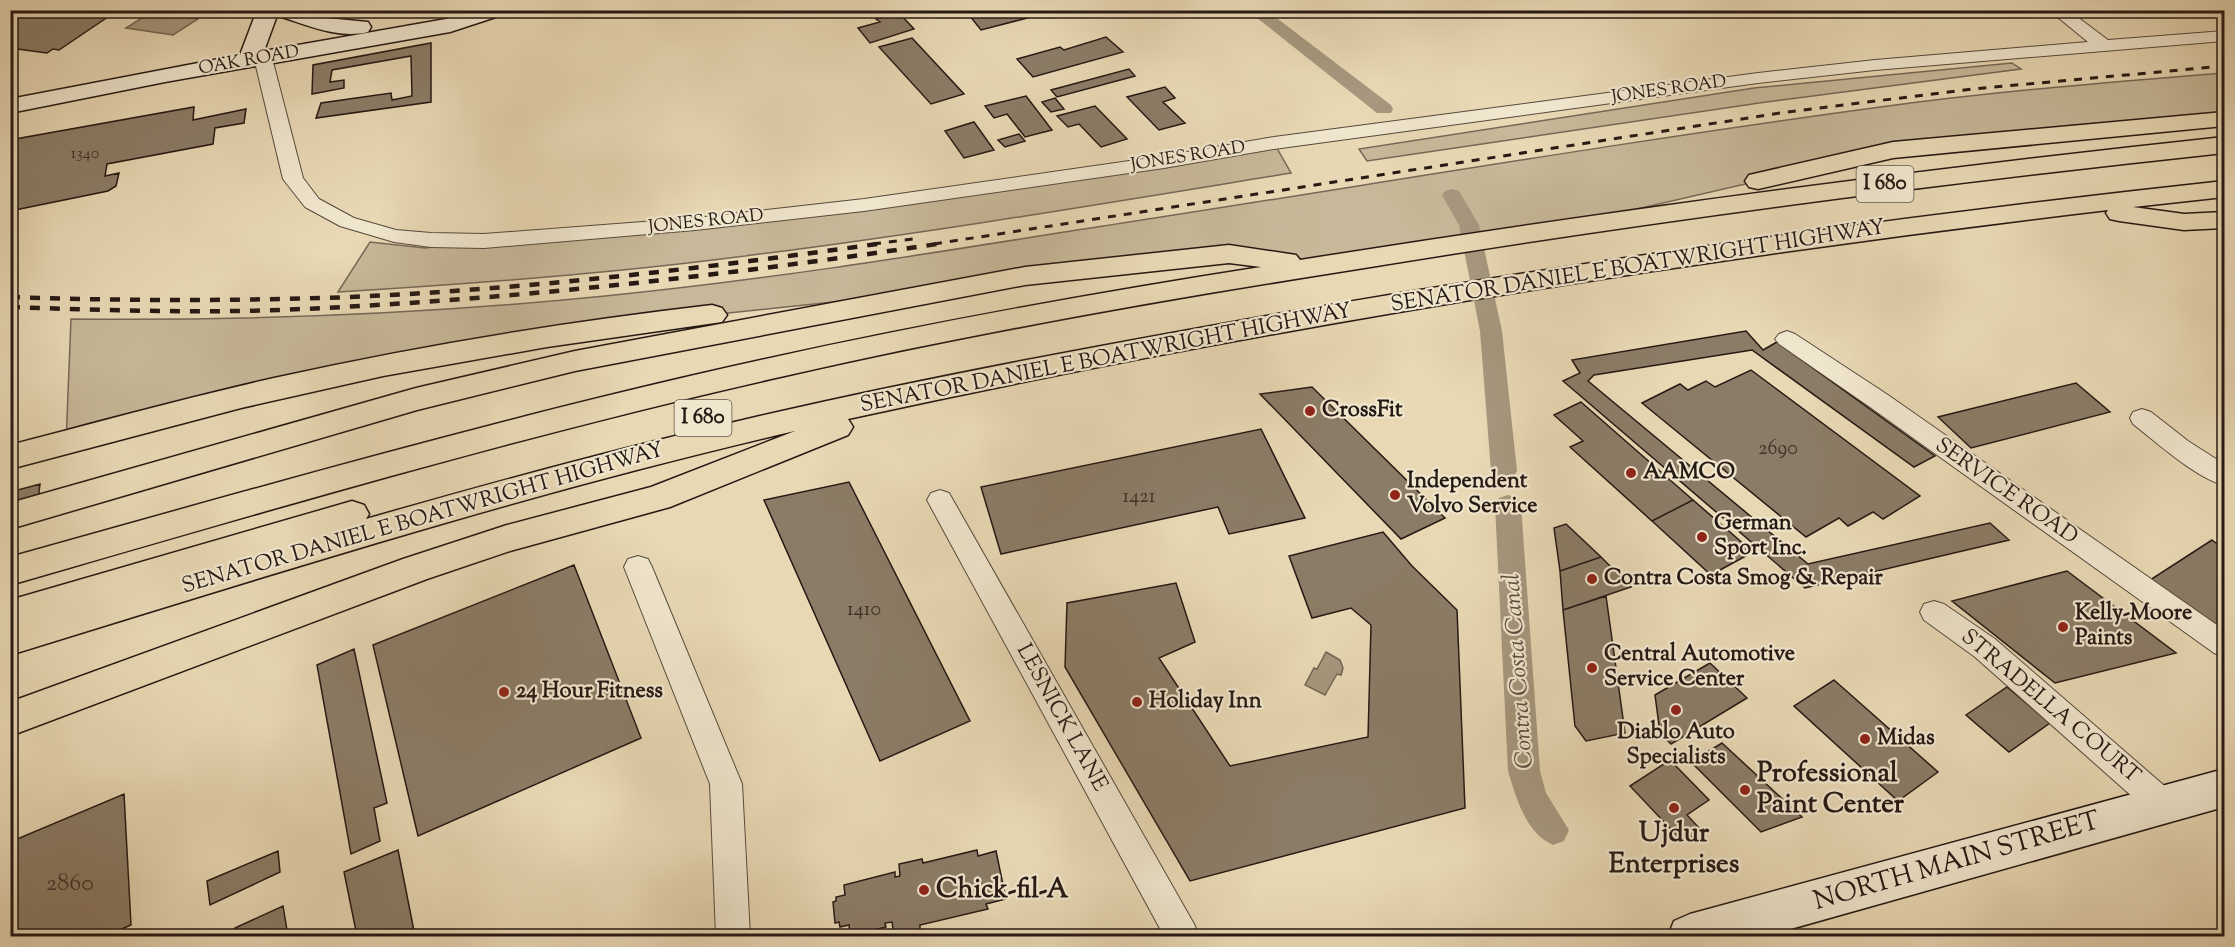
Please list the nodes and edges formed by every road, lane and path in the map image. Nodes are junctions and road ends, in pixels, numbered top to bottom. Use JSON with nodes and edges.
{"nodes":[{"id":1,"x":2057,"y":10,"type":"edge"},
{"id":2,"x":282,"y":11,"type":"edge"},
{"id":3,"x":490,"y":11,"type":"edge"},
{"id":4,"x":360,"y":27,"type":"junction"},
{"id":5,"x":2224,"y":36,"type":"edge"},
{"id":6,"x":2104,"y":46,"type":"junction"},
{"id":7,"x":264,"y":52,"type":"junction"},
{"id":8,"x":10,"y":87,"type":"edge"},
{"id":9,"x":10,"y":106,"type":"edge"},
{"id":10,"x":2224,"y":119,"type":"edge"},
{"id":11,"x":2224,"y":145,"type":"edge"},
{"id":12,"x":2224,"y":189,"type":"edge"},
{"id":13,"x":2168,"y":195,"type":"junction"},
{"id":14,"x":2069,"y":206,"type":"junction"},
{"id":15,"x":2224,"y":220,"type":"edge"},
{"id":16,"x":1535,"y":232,"type":"junction"},
{"id":17,"x":1321,"y":265,"type":"junction"},
{"id":18,"x":1528,"y":273,"type":"junction"},
{"id":19,"x":1409,"y":279,"type":"junction"},
{"id":20,"x":938,"y":291,"type":"junction"},
{"id":21,"x":1787,"y":339,"type":"dead end"},
{"id":22,"x":935,"y":389,"type":"junction"},
{"id":23,"x":2142,"y":418,"type":"dead end"},
{"id":24,"x":10,"y":457,"type":"edge"},
{"id":25,"x":2224,"y":476,"type":"edge"},
{"id":26,"x":940,"y":500,"type":"dead end"},
{"id":27,"x":10,"y":516,"type":"edge"},
{"id":28,"x":638,"y":567,"type":"dead end"},
{"id":29,"x":10,"y":571,"type":"edge"},
{"id":30,"x":1934,"y":612,"type":"dead end"},
{"id":31,"x":10,"y":615,"type":"edge"},
{"id":32,"x":10,"y":640,"type":"edge"},
{"id":33,"x":2224,"y":645,"type":"edge"},
{"id":34,"x":10,"y":719,"type":"edge"},
{"id":35,"x":2219,"y":795,"type":"edge"},
{"id":36,"x":2164,"y":805,"type":"junction"},
{"id":37,"x":733,"y":936,"type":"edge"},
{"id":38,"x":1182,"y":936,"type":"edge"},
{"id":39,"x":1690,"y":936,"type":"edge"}],
"edges":[{"from":1,"to":6,"type":"street"},
{"from":2,"to":4,"type":"main road"},
{"from":2,"to":7,"type":"main road"},
{"from":3,"to":4,"type":"main road","name":"OAK ROAD"},
{"from":3,"to":7,"type":"main road","name":"OAK ROAD"},
{"from":4,"to":7,"type":"main road","name":"OAK ROAD"},
{"from":5,"to":6,"type":"street","name":"JONES ROAD"},
{"from":6,"to":7,"type":"street","name":"JONES ROAD"},
{"from":7,"to":8,"type":"main road","name":"OAK ROAD"},
{"from":7,"to":9,"type":"main road","name":"OAK ROAD"},
{"from":10,"to":16,"type":"highway"},
{"from":11,"to":16,"type":"highway","name":"SENATOR DANIEL E BOATWRIGHT HIGHWAY","number":"I 680"},
{"from":12,"to":13,"type":"highway","name":"SENATOR DANIEL E BOATWRIGHT HIGHWAY","number":"I 680"},
{"from":13,"to":14,"type":"highway","name":"SENATOR DANIEL E BOATWRIGHT HIGHWAY","number":"I 680"},
{"from":13,"to":18,"type":"highway","number":"I 680"},
{"from":14,"to":15,"type":"highway"},
{"from":14,"to":18,"type":"highway","name":"SENATOR DANIEL E BOATWRIGHT HIGHWAY","number":"I 680"},
{"from":16,"to":19,"type":"highway","name":"SENATOR DANIEL E BOATWRIGHT HIGHWAY","number":"I 680"},
{"from":17,"to":19,"type":"highway","name":"SENATOR DANIEL E BOATWRIGHT HIGHWAY","number":"I 680"},
{"from":17,"to":20,"type":"highway"},
{"from":17,"to":29,"type":"highway","name":"SENATOR DANIEL E BOATWRIGHT HIGHWAY","number":"I 680"},
{"from":18,"to":19,"type":"highway","name":"SENATOR DANIEL E BOATWRIGHT HIGHWAY","number":"I 680"},
{"from":19,"to":22,"type":"highway","name":"SENATOR DANIEL E BOATWRIGHT HIGHWAY","number":"I 680"},
{"from":19,"to":31,"type":"highway","number":"I 680"},
{"from":20,"to":24,"type":"highway"},
{"from":20,"to":27,"type":"highway"},
{"from":21,"to":33,"type":"street","name":"SERVICE ROAD"},
{"from":22,"to":32,"type":"highway","name":"SENATOR DANIEL E BOATWRIGHT HIGHWAY","number":"I 680"},
{"from":22,"to":34,"type":"highway"},
{"from":23,"to":25,"type":"street"},
{"from":26,"to":38,"type":"street","name":"LESNICK LANE"},
{"from":28,"to":37,"type":"street"},
{"from":30,"to":36,"type":"street","name":"STRADELLA COURT"},
{"from":35,"to":36,"type":"main road","name":"NORTH MAIN STREET"},
{"from":36,"to":39,"type":"main road","name":"NORTH MAIN STREET"}]}
